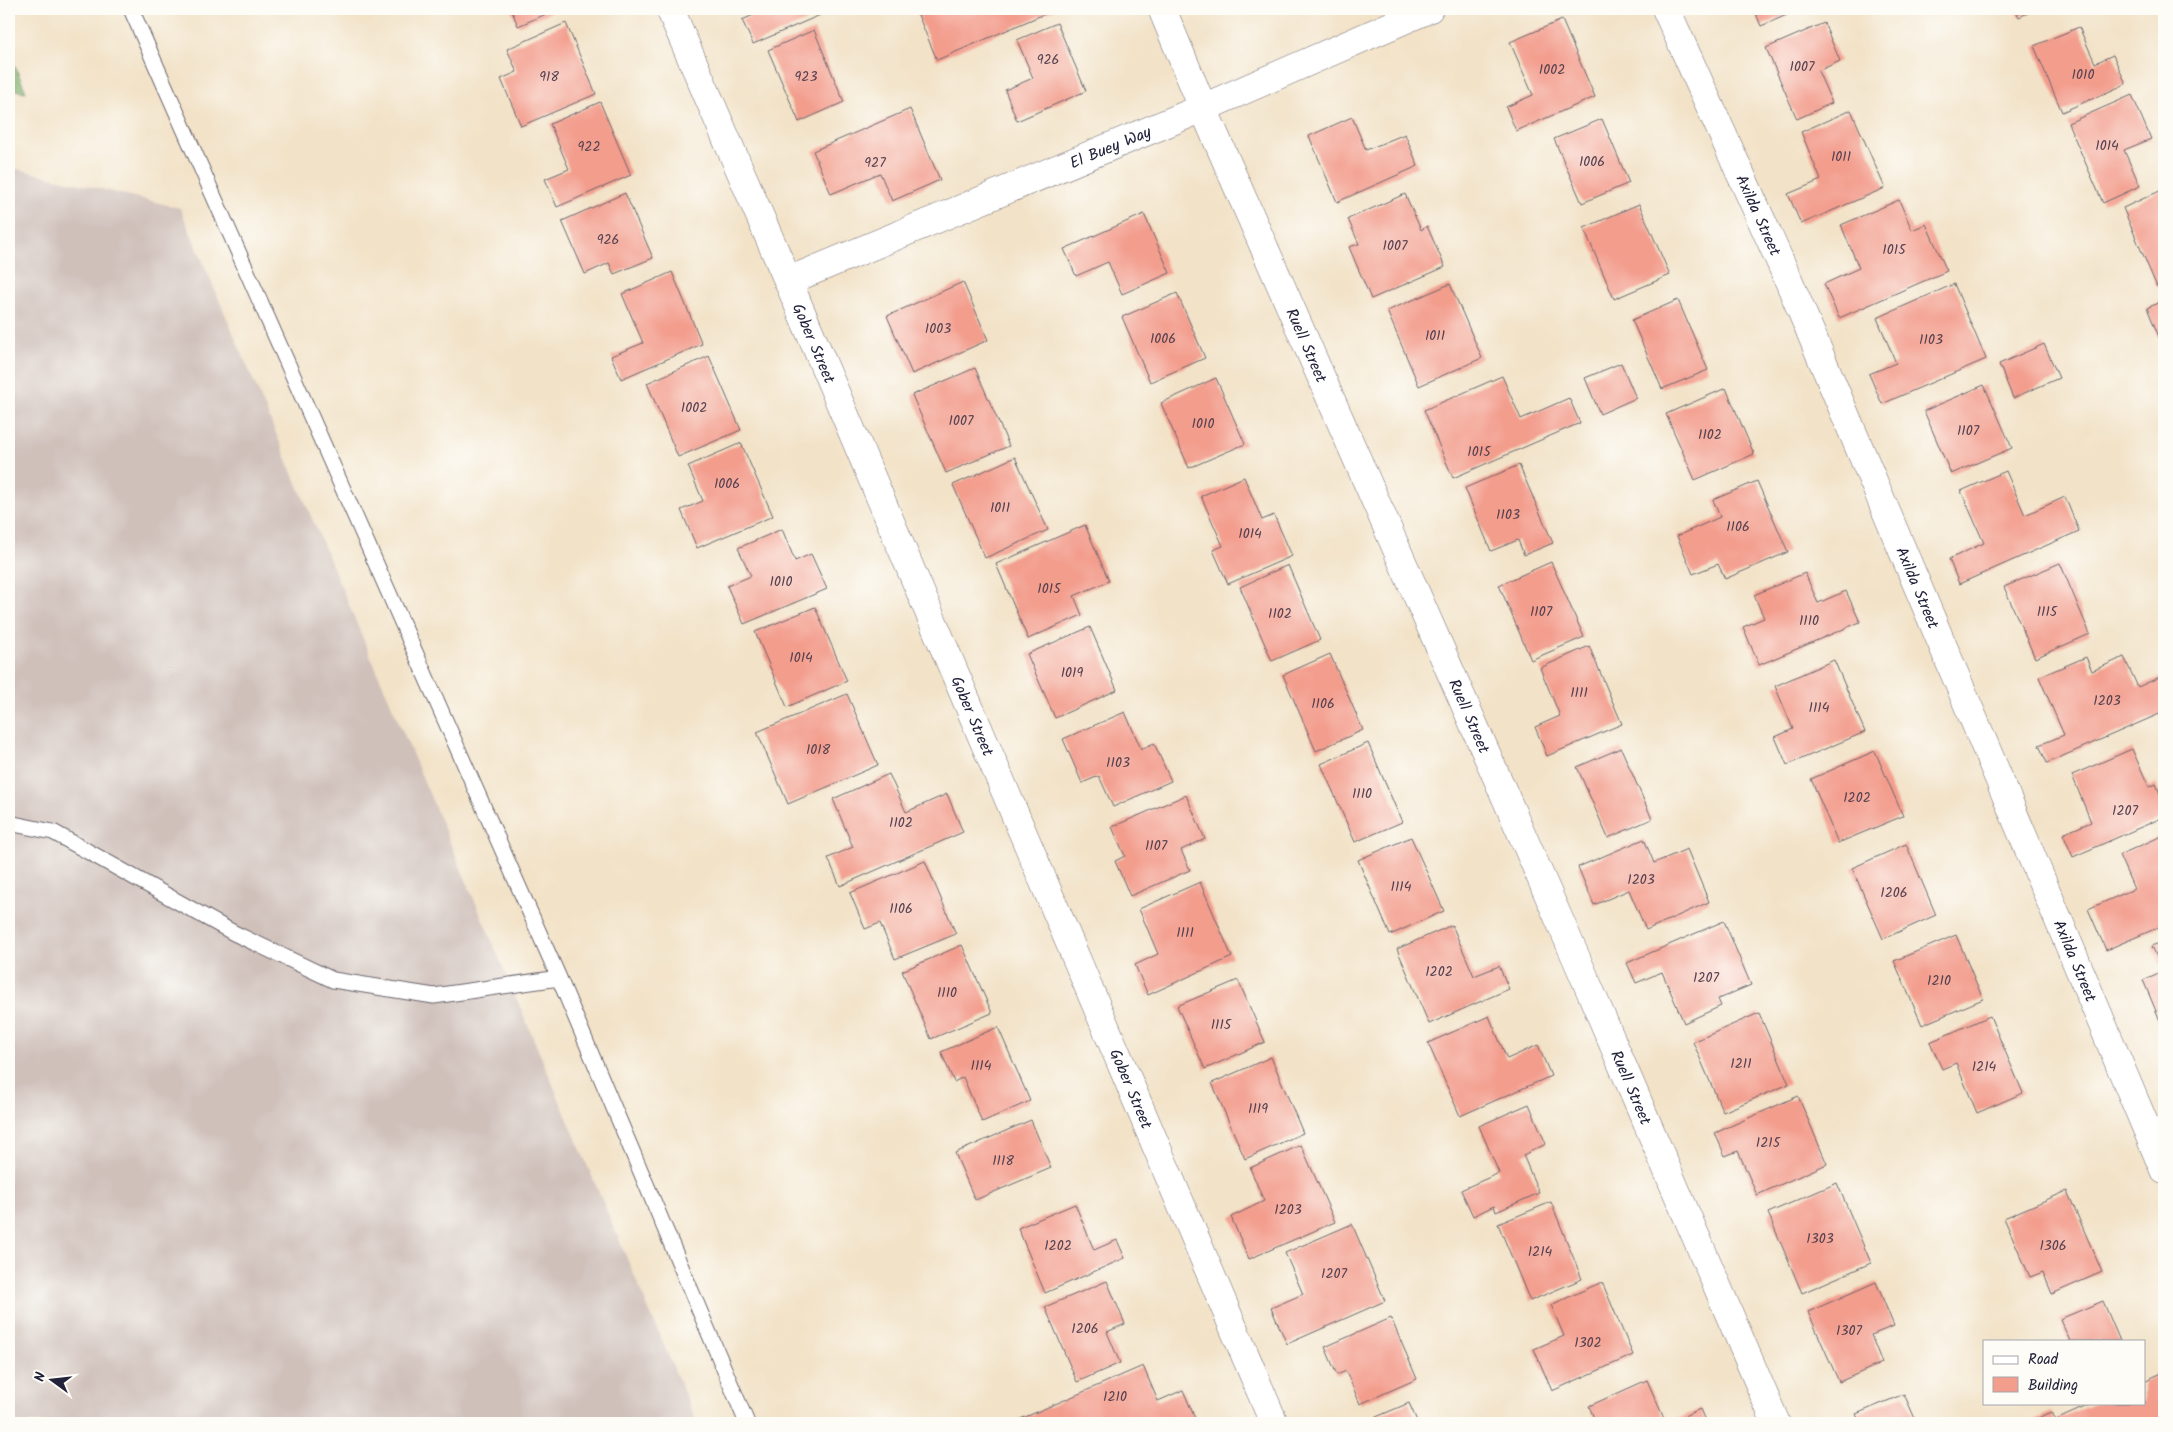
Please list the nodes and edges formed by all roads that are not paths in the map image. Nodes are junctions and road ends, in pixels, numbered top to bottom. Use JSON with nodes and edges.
{"nodes":[{"id":1,"x":131,"y":9,"type":"edge"},
{"id":2,"x":670,"y":9,"type":"edge"},
{"id":3,"x":1162,"y":9,"type":"edge"},
{"id":4,"x":1429,"y":9,"type":"edge"},
{"id":5,"x":1666,"y":9,"type":"edge"},
{"id":6,"x":1203,"y":108,"type":"junction"},
{"id":7,"x":788,"y":280,"type":"junction"},
{"id":8,"x":9,"y":823,"type":"edge"},
{"id":9,"x":559,"y":978,"type":"junction"},
{"id":10,"x":2164,"y":1170,"type":"edge"},
{"id":11,"x":747,"y":1423,"type":"edge"},
{"id":12,"x":1274,"y":1423,"type":"edge"},
{"id":13,"x":1776,"y":1423,"type":"edge"}],
"edges":[{"from":1,"to":9,"type":"lane"},
{"from":2,"to":7,"type":"street","name":"Gober Street"},
{"from":3,"to":6,"type":"street","name":"Ruell Street"},
{"from":4,"to":6,"type":"street","name":"El Buey Way"},
{"from":5,"to":10,"type":"street","name":"Axilda Street"},
{"from":6,"to":7,"type":"street","name":"El Buey Way"},
{"from":6,"to":13,"type":"street","name":"Ruell Street"},
{"from":7,"to":12,"type":"street","name":"Gober Street"},
{"from":8,"to":9,"type":"lane"},
{"from":9,"to":11,"type":"lane"}]}
